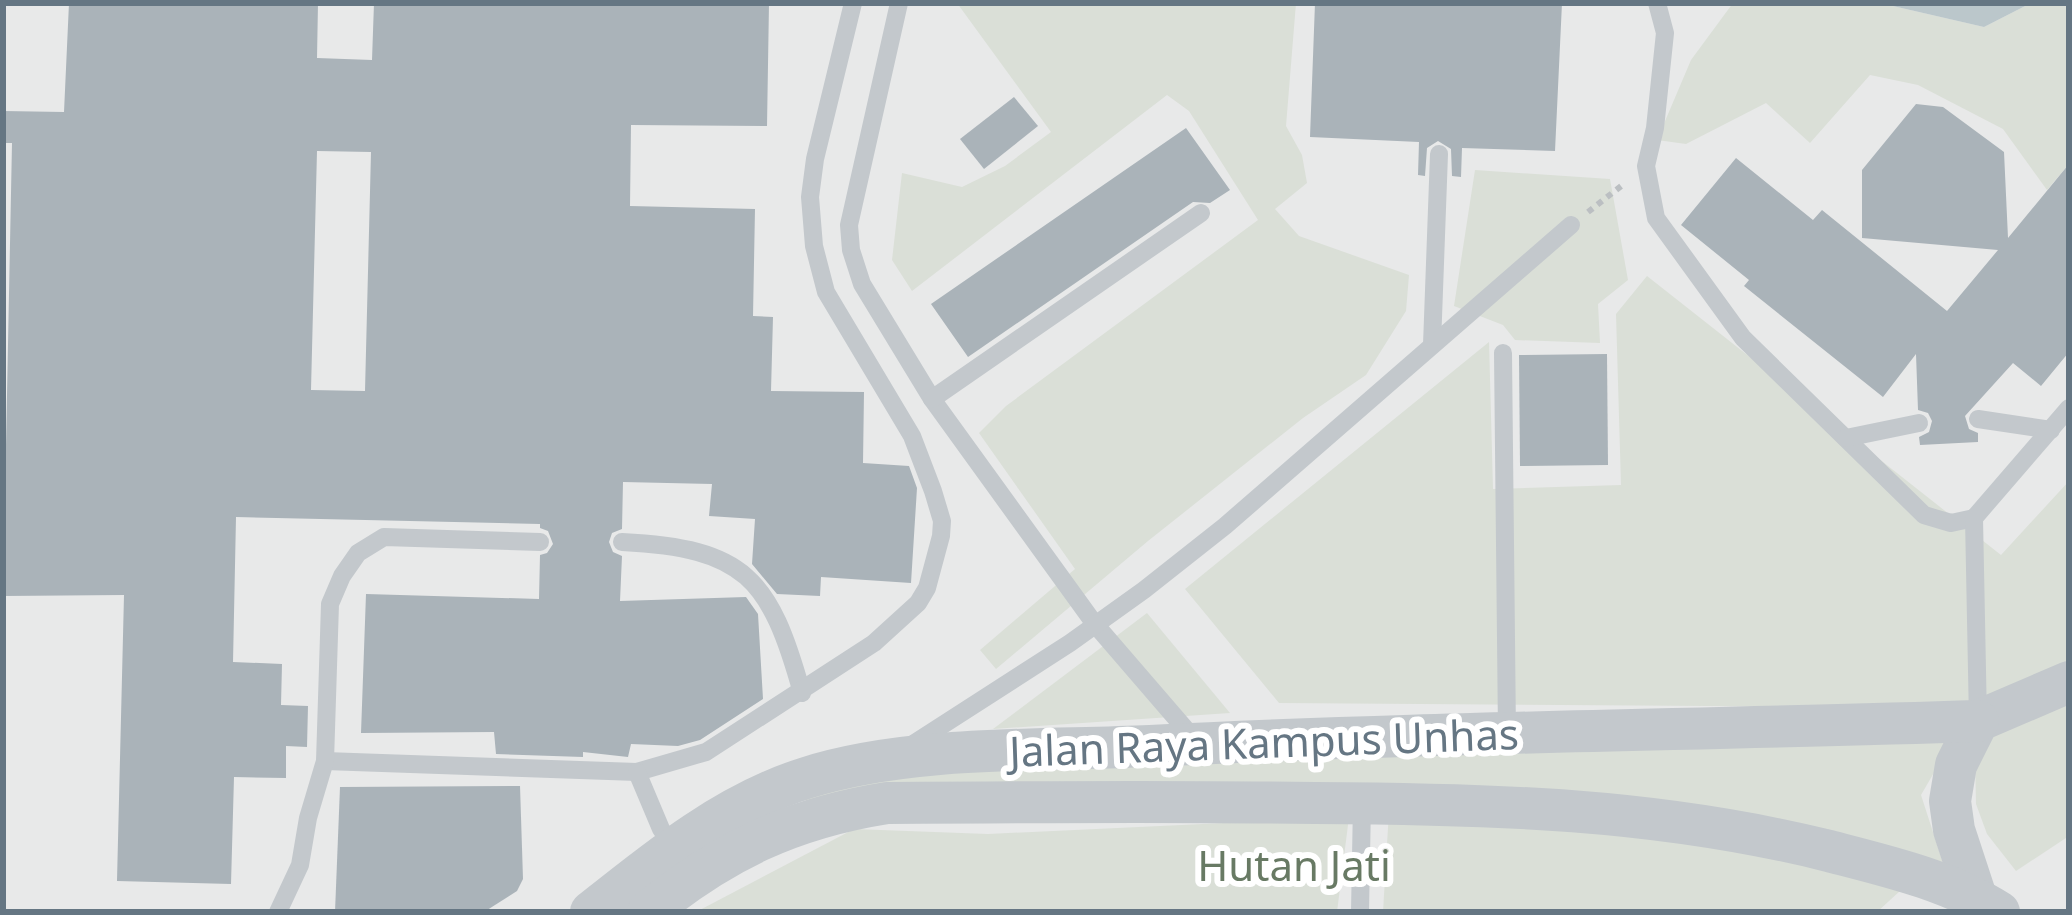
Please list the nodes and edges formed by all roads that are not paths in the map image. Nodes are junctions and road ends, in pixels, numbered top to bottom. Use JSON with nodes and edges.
{"nodes":[{"id":1,"x":854,"y":3,"type":"edge"},
{"id":2,"x":899,"y":3,"type":"edge"},
{"id":3,"x":1657,"y":3,"type":"edge"},
{"id":4,"x":1439,"y":154,"type":"dead end"},
{"id":5,"x":1201,"y":213,"type":"dead end"},
{"id":6,"x":1571,"y":225,"type":"road end"},
{"id":7,"x":1432,"y":345,"type":"junction"},
{"id":8,"x":1503,"y":353,"type":"dead end"},
{"id":9,"x":932,"y":399,"type":"junction"},
{"id":10,"x":2069,"y":408,"type":"edge"},
{"id":11,"x":1978,"y":419,"type":"dead end"},
{"id":12,"x":1919,"y":423,"type":"dead end"},
{"id":13,"x":2050,"y":430,"type":"junction"},
{"id":14,"x":1846,"y":439,"type":"junction"},
{"id":15,"x":1974,"y":518,"type":"junction"},
{"id":16,"x":540,"y":542,"type":"dead end"},
{"id":17,"x":622,"y":542,"type":"dead end"},
{"id":18,"x":1094,"y":622,"type":"junction"},
{"id":19,"x":2069,"y":682,"type":"edge"},
{"id":20,"x":802,"y":693,"type":"junction"},
{"id":21,"x":1978,"y":721,"type":"junction"},
{"id":22,"x":1494,"y":734,"type":"junction"},
{"id":23,"x":1198,"y":743,"type":"junction"},
{"id":24,"x":891,"y":758,"type":"junction"},
{"id":25,"x":325,"y":761,"type":"junction"},
{"id":26,"x":637,"y":772,"type":"junction"},
{"id":27,"x":1363,"y":803,"type":"junction"},
{"id":28,"x":1476,"y":805,"type":"junction"},
{"id":29,"x":674,"y":848,"type":"junction"},
{"id":30,"x":1988,"y":905,"type":"edge"},
{"id":31,"x":278,"y":912,"type":"edge"},
{"id":32,"x":591,"y":912,"type":"edge"},
{"id":33,"x":648,"y":912,"type":"edge"},
{"id":34,"x":1360,"y":912,"type":"edge"}],
"edges":[{"from":1,"to":20,"type":"lane"},
{"from":2,"to":9,"type":"lane"},
{"from":3,"to":14,"type":"lane"},
{"from":4,"to":7,"type":"lane"},
{"from":5,"to":9,"type":"lane"},
{"from":6,"to":7,"type":"lane"},
{"from":7,"to":18,"type":"lane"},
{"from":8,"to":22,"type":"lane"},
{"from":9,"to":18,"type":"lane"},
{"from":10,"to":13,"type":"lane"},
{"from":11,"to":13,"type":"lane"},
{"from":12,"to":14,"type":"lane"},
{"from":13,"to":15,"type":"lane"},
{"from":14,"to":15,"type":"lane"},
{"from":15,"to":21,"type":"lane"},
{"from":16,"to":25,"type":"lane"},
{"from":17,"to":20,"type":"lane"},
{"from":18,"to":23,"type":"lane"},
{"from":18,"to":24,"type":"lane"},
{"from":19,"to":21,"type":"street"},
{"from":20,"to":26,"type":"lane"},
{"from":21,"to":22,"type":"street","name":"Jalan Raya Kampus Unhas"},
{"from":21,"to":30,"type":"street"},
{"from":22,"to":23,"type":"street","name":"Jalan Raya Kampus Unhas"},
{"from":22,"to":28,"type":"street"},
{"from":23,"to":24,"type":"street","name":"Jalan Raya Kampus Unhas"},
{"from":24,"to":29,"type":"street","name":"Jalan Raya Kampus Unhas"},
{"from":25,"to":26,"type":"lane"},
{"from":25,"to":31,"type":"lane"},
{"from":26,"to":29,"type":"lane"},
{"from":27,"to":28,"type":"street","name":"Jalan Raya Kampus Unhas"},
{"from":27,"to":33,"type":"street","name":"Jalan Raya Kampus Unhas"},
{"from":27,"to":34,"type":"lane"},
{"from":28,"to":30,"type":"street","name":"Jalan Raya Kampus Unhas"},
{"from":29,"to":32,"type":"street","name":"Jalan Raya Kampus Unhas"}]}
